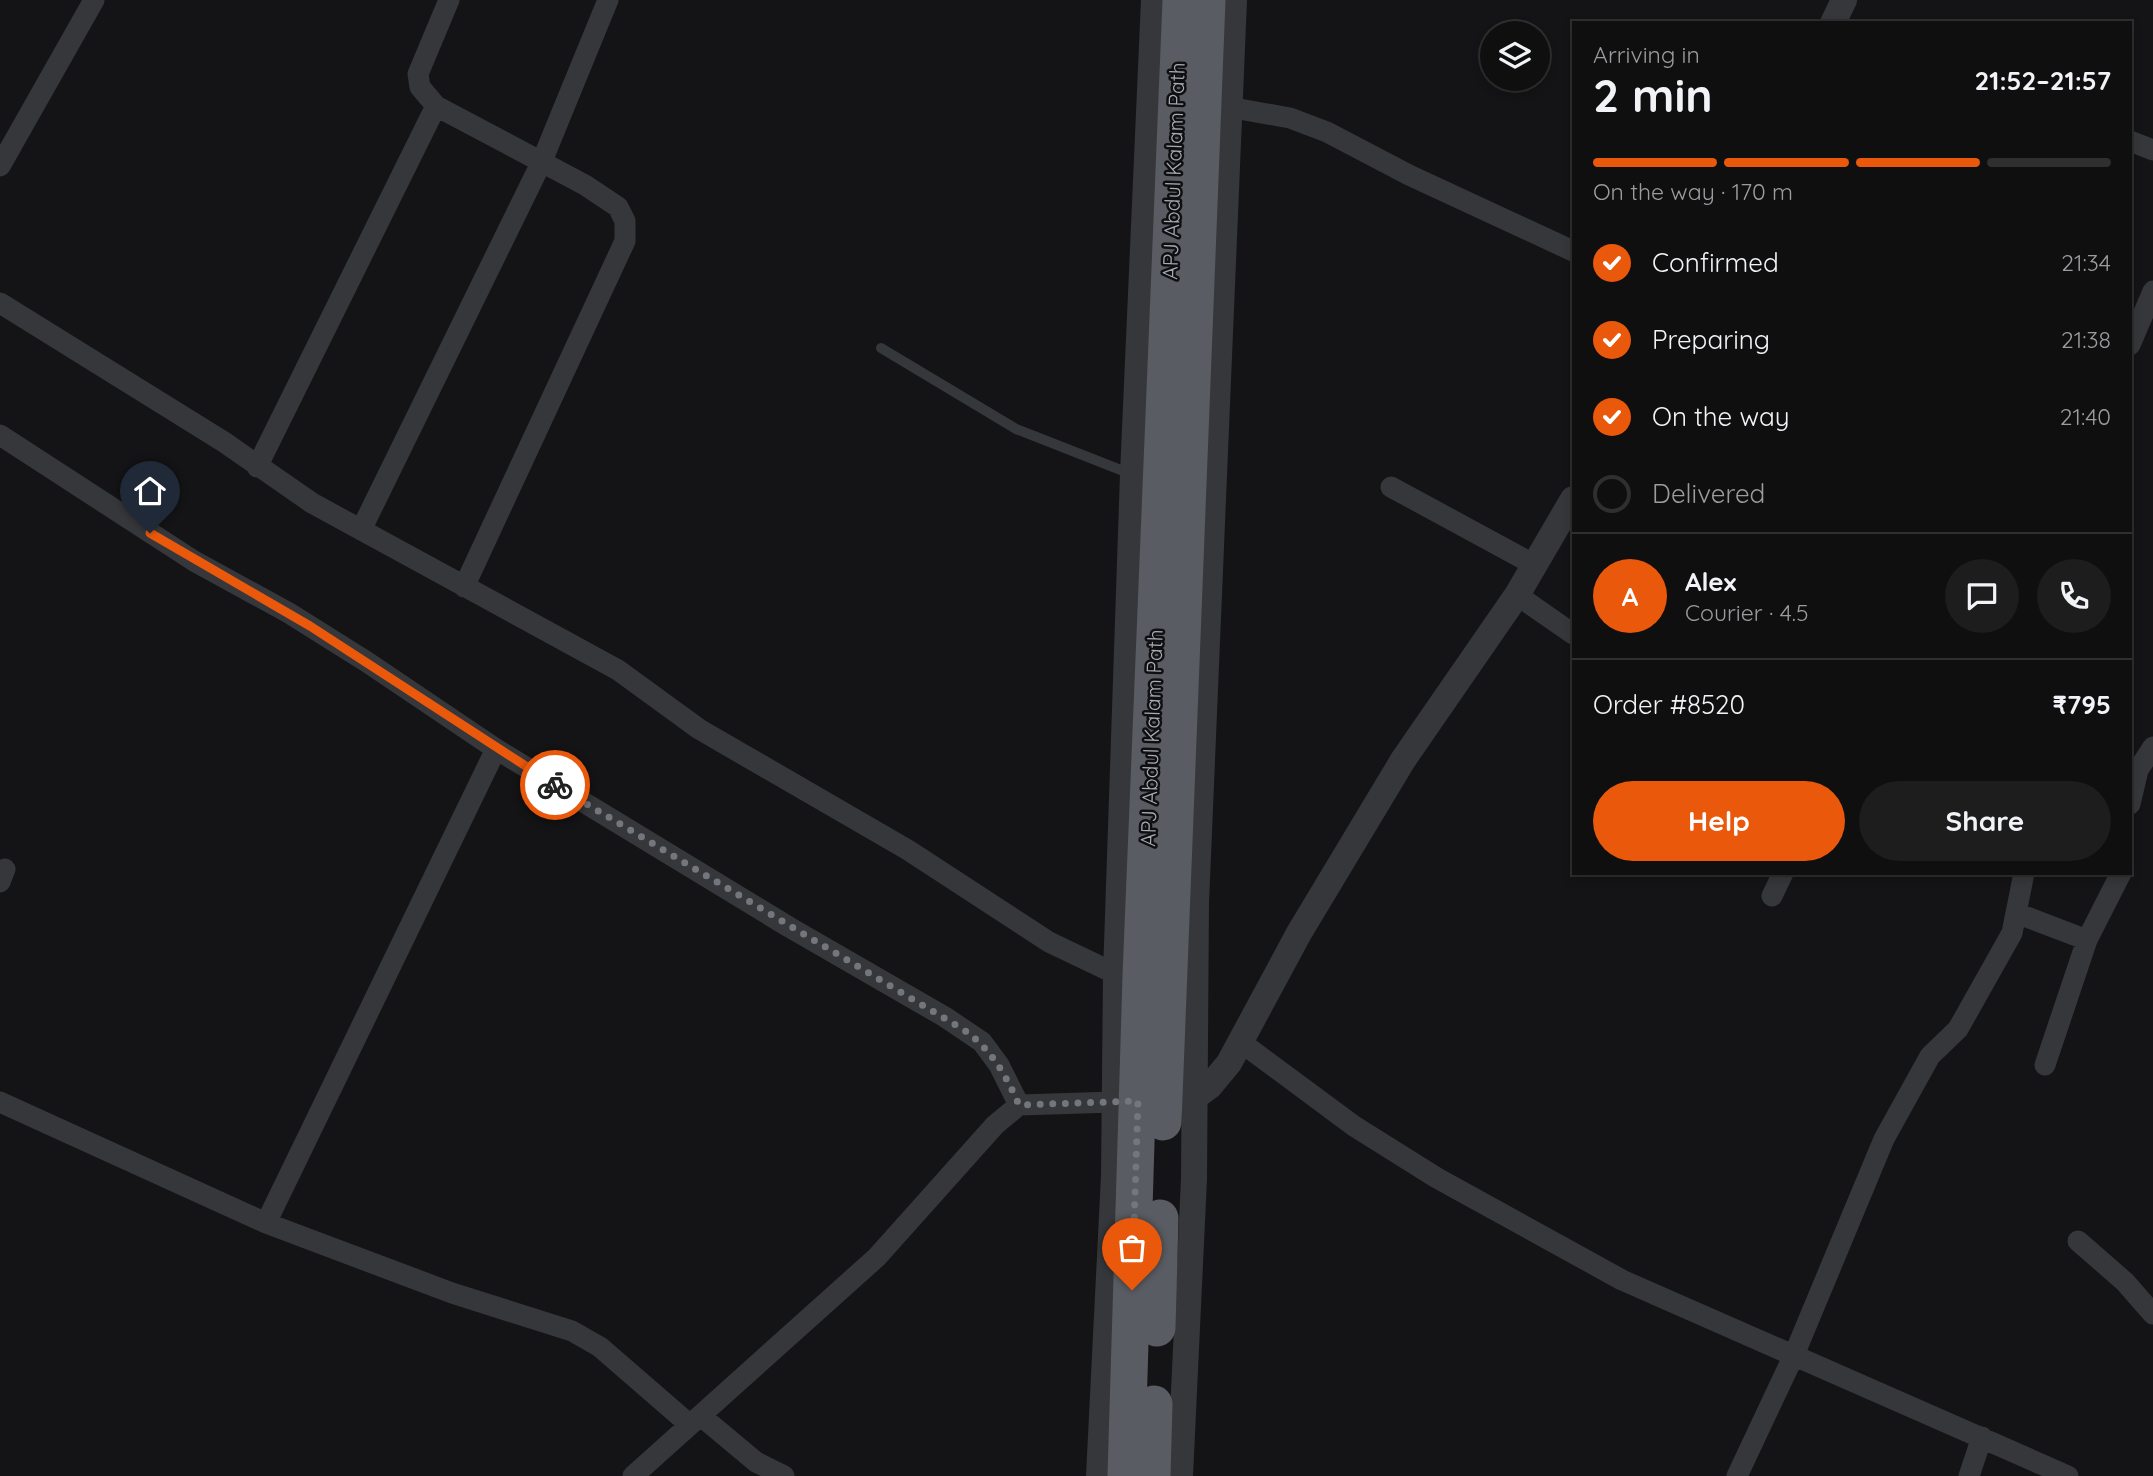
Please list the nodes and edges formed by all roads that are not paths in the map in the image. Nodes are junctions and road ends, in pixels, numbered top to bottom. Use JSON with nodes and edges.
{"nodes":[{"id":1,"x":94,"y":0,"type":"edge"},
{"id":2,"x":449,"y":0,"type":"edge"},
{"id":3,"x":608,"y":0,"type":"edge"},
{"id":4,"x":1234,"y":0,"type":"edge"},
{"id":5,"x":1180,"y":10,"type":"edge"},
{"id":6,"x":436,"y":106,"type":"junction"},
{"id":7,"x":1228,"y":107,"type":"junction"},
{"id":8,"x":2132,"y":142,"type":"edge"},
{"id":9,"x":2153,"y":150,"type":"edge"},
{"id":10,"x":542,"y":161,"type":"junction"},
{"id":11,"x":0,"y":166,"type":"edge"},
{"id":12,"x":1572,"y":251,"type":"edge"},
{"id":13,"x":2153,"y":291,"type":"edge"},
{"id":14,"x":0,"y":303,"type":"edge"},
{"id":15,"x":2132,"y":340,"type":"edge"},
{"id":16,"x":881,"y":348,"type":"dead end"},
{"id":17,"x":0,"y":435,"type":"edge"},
{"id":18,"x":257,"y":467,"type":"junction"},
{"id":19,"x":1133,"y":474,"type":"junction"},
{"id":20,"x":1391,"y":487,"type":"dead end"},
{"id":21,"x":1571,"y":505,"type":"edge"},
{"id":22,"x":361,"y":530,"type":"junction"},
{"id":23,"x":1533,"y":564,"type":"junction"},
{"id":24,"x":464,"y":586,"type":"junction"},
{"id":25,"x":1517,"y":595,"type":"junction"},
{"id":26,"x":1572,"y":633,"type":"edge"},
{"id":27,"x":2153,"y":747,"type":"edge"},
{"id":28,"x":496,"y":749,"type":"junction"},
{"id":29,"x":2134,"y":772,"type":"edge"},
{"id":30,"x":1782,"y":875,"type":"edge"},
{"id":31,"x":2024,"y":875,"type":"edge"},
{"id":32,"x":2120,"y":875,"type":"edge"},
{"id":33,"x":1772,"y":896,"type":"dead end"},
{"id":34,"x":2016,"y":913,"type":"junction"},
{"id":35,"x":2087,"y":940,"type":"junction"},
{"id":36,"x":1116,"y":974,"type":"junction"},
{"id":37,"x":1241,"y":1043,"type":"junction"},
{"id":38,"x":2045,"y":1065,"type":"dead end"},
{"id":39,"x":1153,"y":1101,"type":"junction"},
{"id":40,"x":0,"y":1102,"type":"edge"},
{"id":41,"x":1019,"y":1105,"type":"junction"},
{"id":42,"x":265,"y":1223,"type":"junction"},
{"id":43,"x":2078,"y":1241,"type":"dead end"},
{"id":44,"x":2153,"y":1314,"type":"edge"},
{"id":45,"x":1794,"y":1355,"type":"junction"},
{"id":46,"x":696,"y":1421,"type":"junction"},
{"id":47,"x":1982,"y":1437,"type":"junction"},
{"id":48,"x":633,"y":1476,"type":"edge"},
{"id":49,"x":784,"y":1476,"type":"edge"},
{"id":50,"x":1099,"y":1476,"type":"edge"},
{"id":51,"x":1126,"y":1476,"type":"edge"},
{"id":52,"x":1152,"y":1476,"type":"edge"},
{"id":53,"x":1180,"y":1476,"type":"edge"},
{"id":54,"x":1737,"y":1476,"type":"edge"},
{"id":55,"x":1969,"y":1476,"type":"edge"},
{"id":56,"x":2068,"y":1476,"type":"edge"}],
"edges":[{"from":1,"to":11,"type":"street"},
{"from":2,"to":6,"type":"street"},
{"from":3,"to":10,"type":"street"},
{"from":4,"to":7,"type":"street"},
{"from":5,"to":19,"type":"street"},
{"from":5,"to":39,"type":"highway","name":"APJ Abdul Kalam Path"},
{"from":6,"to":10,"type":"street"},
{"from":6,"to":18,"type":"street"},
{"from":7,"to":12,"type":"street"},
{"from":7,"to":39,"type":"street"},
{"from":8,"to":9,"type":"street"},
{"from":10,"to":22,"type":"street"},
{"from":10,"to":24,"type":"street"},
{"from":13,"to":15,"type":"street"},
{"from":14,"to":18,"type":"street"},
{"from":16,"to":19,"type":"lane"},
{"from":17,"to":28,"type":"street"},
{"from":18,"to":22,"type":"street"},
{"from":19,"to":36,"type":"street"},
{"from":20,"to":23,"type":"street"},
{"from":21,"to":23,"type":"street"},
{"from":22,"to":24,"type":"street"},
{"from":23,"to":25,"type":"street"},
{"from":24,"to":36,"type":"street"},
{"from":25,"to":26,"type":"street"},
{"from":25,"to":37,"type":"street"},
{"from":27,"to":29,"type":"street"},
{"from":28,"to":41,"type":"street"},
{"from":28,"to":42,"type":"street"},
{"from":30,"to":33,"type":"street"},
{"from":31,"to":34,"type":"street"},
{"from":32,"to":35,"type":"street"},
{"from":34,"to":35,"type":"street"},
{"from":34,"to":45,"type":"street"},
{"from":35,"to":38,"type":"street"},
{"from":36,"to":39,"type":"street"},
{"from":37,"to":39,"type":"street"},
{"from":37,"to":45,"type":"street"},
{"from":39,"to":41,"type":"street"},
{"from":39,"to":50,"type":"street"},
{"from":39,"to":51,"type":"highway","name":"APJ Abdul Kalam Path"},
{"from":39,"to":52,"type":"highway","name":"APJ Abdul Kalam Path"},
{"from":39,"to":53,"type":"street"},
{"from":40,"to":42,"type":"street"},
{"from":41,"to":46,"type":"street"},
{"from":42,"to":46,"type":"street"},
{"from":43,"to":44,"type":"street"},
{"from":45,"to":47,"type":"street"},
{"from":45,"to":54,"type":"street"},
{"from":46,"to":48,"type":"street"},
{"from":46,"to":49,"type":"street"},
{"from":47,"to":55,"type":"street"},
{"from":47,"to":56,"type":"street"}]}
